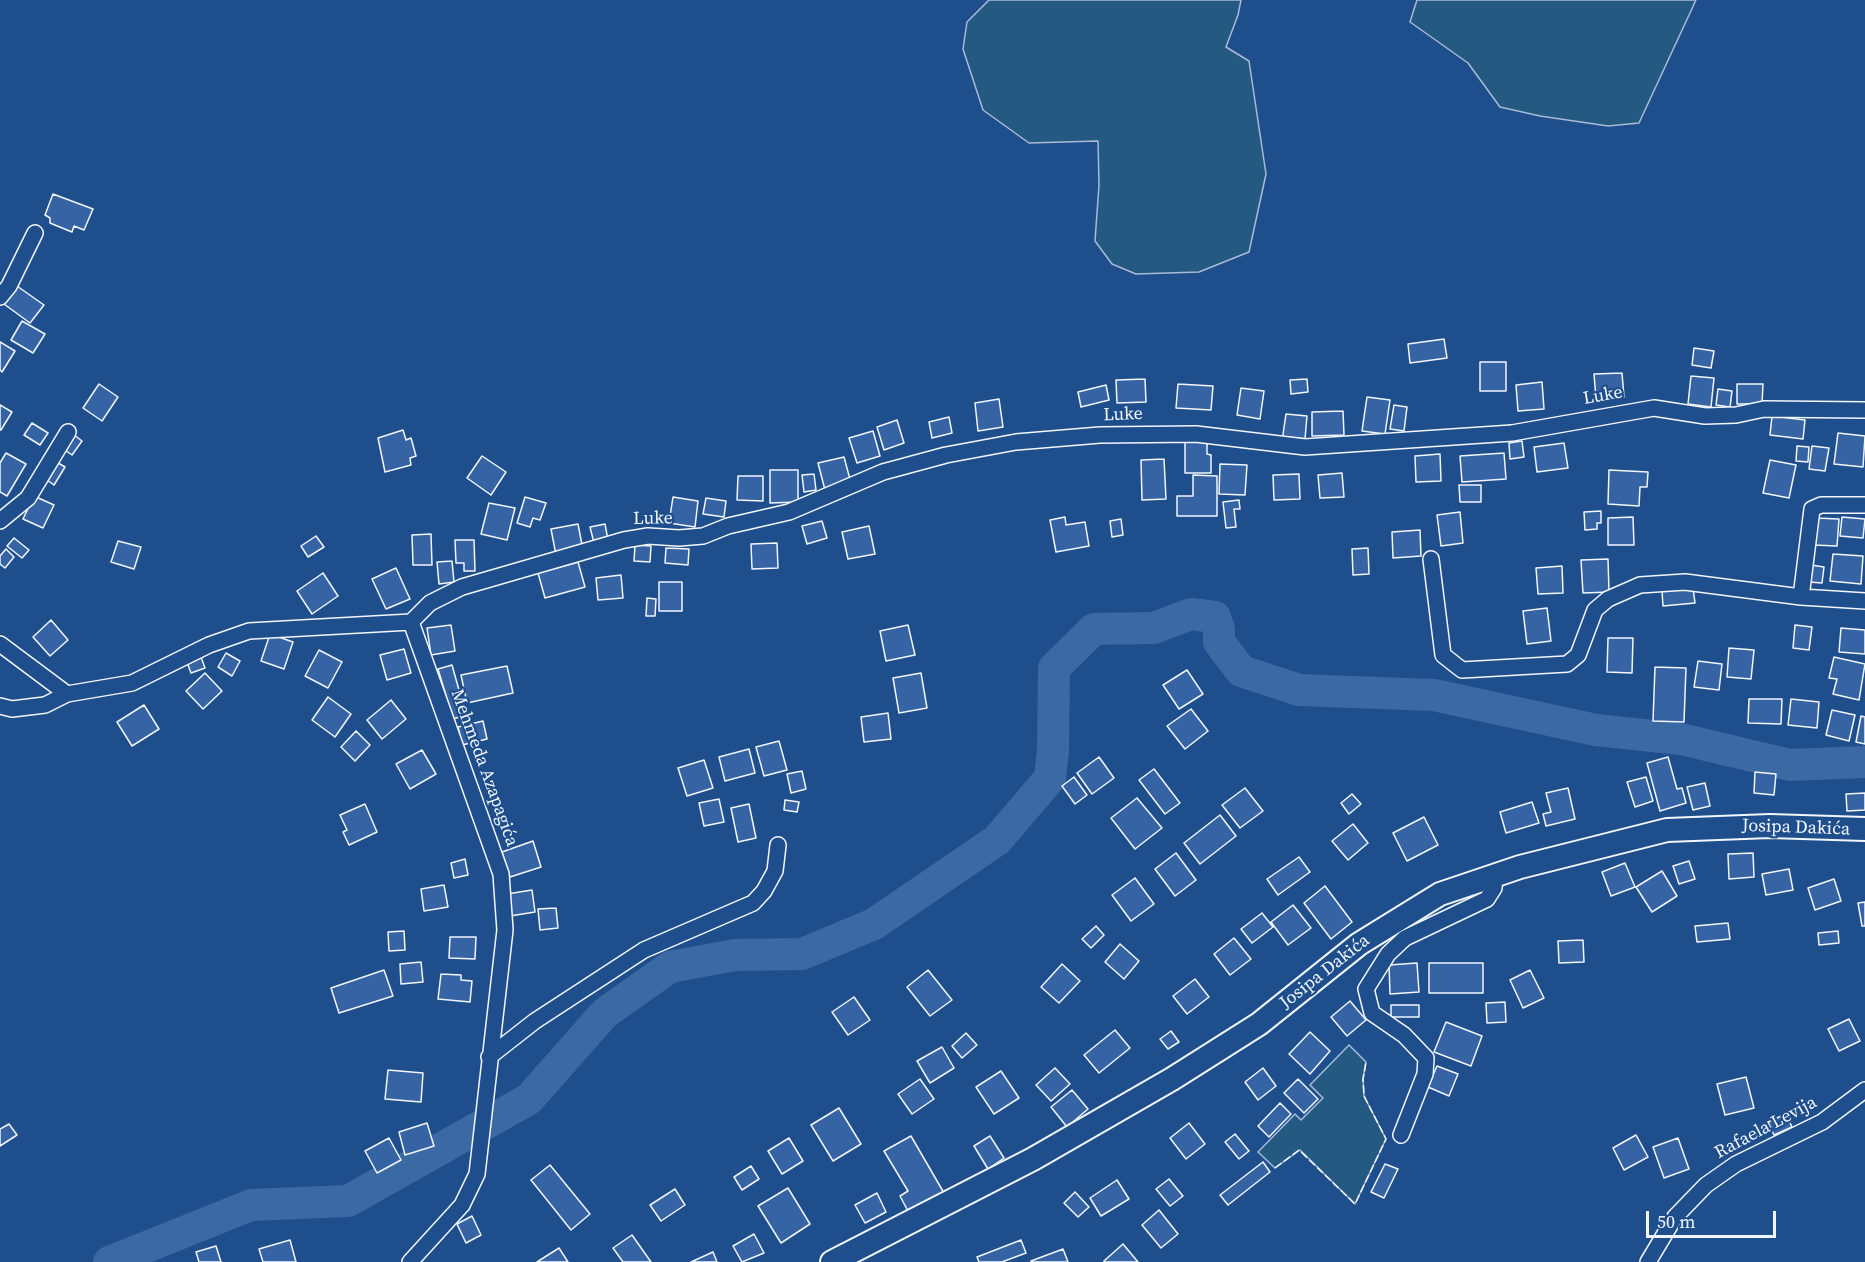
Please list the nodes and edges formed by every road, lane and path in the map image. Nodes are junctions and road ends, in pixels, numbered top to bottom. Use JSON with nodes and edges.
{"nodes":[{"id":1,"x":35,"y":233,"type":"dead end"},
{"id":2,"x":0,"y":297,"type":"edge"},
{"id":3,"x":1865,"y":410,"type":"edge"},
{"id":4,"x":68,"y":432,"type":"dead end"},
{"id":5,"x":1865,"y":506,"type":"edge"},
{"id":6,"x":0,"y":521,"type":"edge"},
{"id":7,"x":1431,"y":559,"type":"dead end"},
{"id":8,"x":1801,"y":597,"type":"junction"},
{"id":9,"x":1865,"y":601,"type":"edge"},
{"id":10,"x":411,"y":622,"type":"junction"},
{"id":11,"x":0,"y":644,"type":"edge"},
{"id":12,"x":67,"y":694,"type":"junction"},
{"id":13,"x":0,"y":706,"type":"edge"},
{"id":14,"x":1865,"y":829,"type":"edge"},
{"id":15,"x":778,"y":844,"type":"dead end"},
{"id":16,"x":1494,"y":876,"type":"junction"},
{"id":17,"x":489,"y":1057,"type":"junction"},
{"id":18,"x":1865,"y":1090,"type":"edge"},
{"id":19,"x":1401,"y":1135,"type":"dead end"},
{"id":20,"x":410,"y":1262,"type":"edge"},
{"id":21,"x":832,"y":1262,"type":"edge"},
{"id":22,"x":1648,"y":1262,"type":"edge"}],
"edges":[{"from":1,"to":2,"type":"street"},
{"from":3,"to":10,"type":"street","name":"Luke"},
{"from":4,"to":6,"type":"street"},
{"from":5,"to":8,"type":"street"},
{"from":7,"to":8,"type":"street"},
{"from":8,"to":9,"type":"street"},
{"from":10,"to":12,"type":"street"},
{"from":10,"to":17,"type":"street","name":"Mehmeda Azapagića"},
{"from":11,"to":12,"type":"street"},
{"from":12,"to":13,"type":"street"},
{"from":14,"to":16,"type":"main road","name":"Josipa Dakića"},
{"from":15,"to":17,"type":"street"},
{"from":16,"to":19,"type":"street"},
{"from":16,"to":21,"type":"main road","name":"Josipa Dakića"},
{"from":17,"to":20,"type":"street","name":"Mehmeda Azapagića"},
{"from":18,"to":22,"type":"street","name":"Rafaela Levija"}]}
